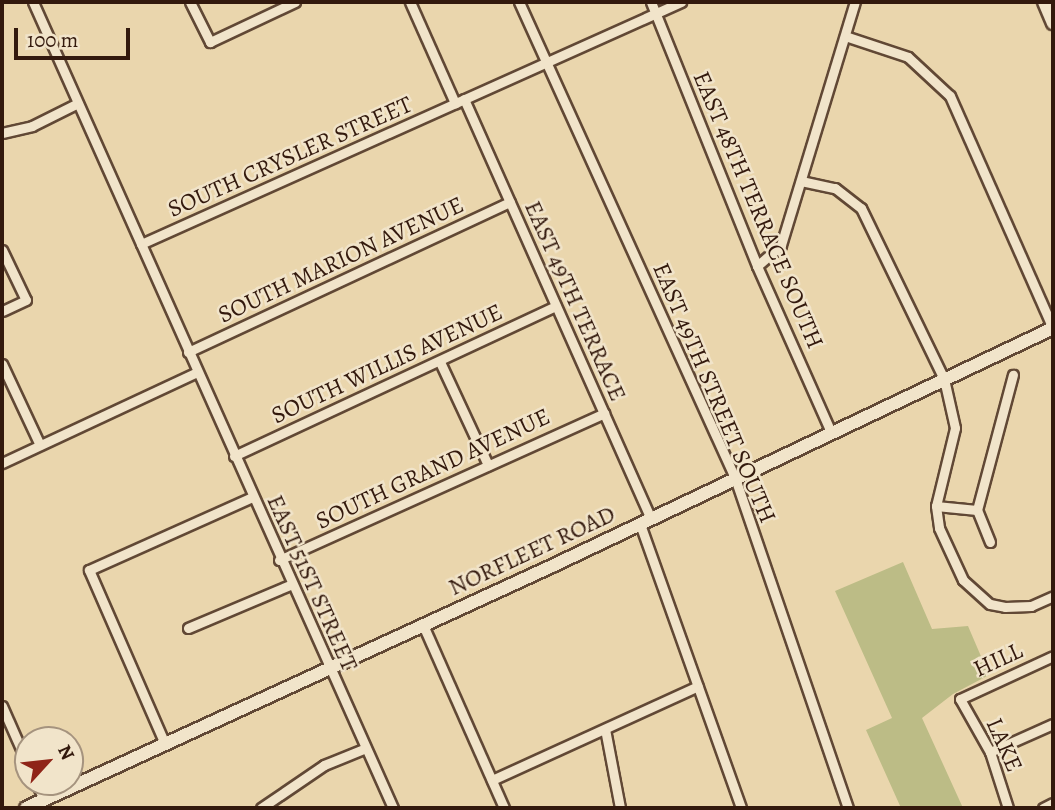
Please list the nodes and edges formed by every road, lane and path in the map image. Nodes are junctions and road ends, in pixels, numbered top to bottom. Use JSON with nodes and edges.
{"nodes":[{"id":1,"x":33,"y":2,"type":"edge"},
{"id":2,"x":190,"y":2,"type":"edge"},
{"id":3,"x":295,"y":2,"type":"edge"},
{"id":4,"x":410,"y":2,"type":"edge"},
{"id":5,"x":519,"y":2,"type":"edge"},
{"id":6,"x":651,"y":2,"type":"edge"},
{"id":7,"x":681,"y":2,"type":"edge"},
{"id":8,"x":855,"y":2,"type":"edge"},
{"id":9,"x":1044,"y":2,"type":"edge"},
{"id":10,"x":656,"y":14,"type":"junction"},
{"id":11,"x":1053,"y":23,"type":"edge"},
{"id":12,"x":845,"y":36,"type":"junction"},
{"id":13,"x":547,"y":63,"type":"junction"},
{"id":14,"x":460,"y":101,"type":"junction"},
{"id":15,"x":78,"y":103,"type":"junction"},
{"id":16,"x":2,"y":133,"type":"edge"},
{"id":17,"x":801,"y":181,"type":"junction"},
{"id":18,"x":510,"y":202,"type":"junction"},
{"id":19,"x":141,"y":244,"type":"junction"},
{"id":20,"x":2,"y":250,"type":"edge"},
{"id":21,"x":757,"y":265,"type":"junction"},
{"id":22,"x":556,"y":306,"type":"junction"},
{"id":23,"x":2,"y":311,"type":"edge"},
{"id":24,"x":1053,"y":328,"type":"edge"},
{"id":25,"x":188,"y":352,"type":"junction"},
{"id":26,"x":440,"y":362,"type":"junction"},
{"id":27,"x":2,"y":364,"type":"edge"},
{"id":28,"x":197,"y":372,"type":"junction"},
{"id":29,"x":1013,"y":375,"type":"dead end"},
{"id":30,"x":944,"y":379,"type":"junction"},
{"id":31,"x":604,"y":412,"type":"junction"},
{"id":32,"x":831,"y":432,"type":"junction"},
{"id":33,"x":40,"y":445,"type":"junction"},
{"id":34,"x":234,"y":456,"type":"junction"},
{"id":35,"x":2,"y":463,"type":"edge"},
{"id":36,"x":488,"y":465,"type":"junction"},
{"id":37,"x":735,"y":478,"type":"junction"},
{"id":38,"x":251,"y":497,"type":"junction"},
{"id":39,"x":936,"y":506,"type":"junction"},
{"id":40,"x":977,"y":510,"type":"junction"},
{"id":41,"x":645,"y":521,"type":"junction"},
{"id":42,"x":990,"y":542,"type":"dead end"},
{"id":43,"x":279,"y":561,"type":"junction"},
{"id":44,"x":290,"y":585,"type":"junction"},
{"id":45,"x":1053,"y":596,"type":"edge"},
{"id":46,"x":423,"y":625,"type":"junction"},
{"id":47,"x":188,"y":628,"type":"dead end"},
{"id":48,"x":1053,"y":656,"type":"edge"},
{"id":49,"x":329,"y":667,"type":"junction"},
{"id":50,"x":698,"y":686,"type":"junction"},
{"id":51,"x":960,"y":699,"type":"joint"},
{"id":52,"x":2,"y":706,"type":"edge"},
{"id":53,"x":1053,"y":724,"type":"edge"},
{"id":54,"x":605,"y":729,"type":"junction"},
{"id":55,"x":14,"y":733,"type":"edge"},
{"id":56,"x":164,"y":744,"type":"junction"},
{"id":57,"x":366,"y":748,"type":"junction"},
{"id":58,"x":990,"y":752,"type":"junction"},
{"id":59,"x":492,"y":780,"type":"junction"},
{"id":60,"x":42,"y":796,"type":"edge"},
{"id":61,"x":44,"y":800,"type":"junction"},
{"id":62,"x":1053,"y":803,"type":"edge"},
{"id":63,"x":275,"y":805,"type":"edge"},
{"id":64,"x":26,"y":808,"type":"edge"},
{"id":65,"x":261,"y":808,"type":"edge"},
{"id":66,"x":393,"y":808,"type":"edge"},
{"id":67,"x":504,"y":808,"type":"edge"},
{"id":68,"x":621,"y":808,"type":"edge"},
{"id":69,"x":740,"y":808,"type":"edge"},
{"id":70,"x":848,"y":808,"type":"edge"},
{"id":71,"x":1008,"y":808,"type":"edge"},
{"id":72,"x":1043,"y":808,"type":"edge"}],
"edges":[{"from":1,"to":15,"type":"street"},
{"from":2,"to":3,"type":"street"},
{"from":4,"to":14,"type":"street","name":"EAST 49TH TERRACE"},
{"from":5,"to":13,"type":"street","name":"EAST 49TH STREET SOUTH"},
{"from":6,"to":10,"type":"street","name":"EAST 48TH TERRACE SOUTH"},
{"from":7,"to":10,"type":"street","name":"SOUTH CRYSLER STREET"},
{"from":8,"to":12,"type":"street"},
{"from":9,"to":11,"type":"street"},
{"from":10,"to":13,"type":"street","name":"SOUTH CRYSLER STREET"},
{"from":10,"to":21,"type":"street","name":"EAST 48TH TERRACE SOUTH"},
{"from":12,"to":17,"type":"street"},
{"from":12,"to":24,"type":"street"},
{"from":13,"to":14,"type":"street","name":"SOUTH CRYSLER STREET"},
{"from":13,"to":37,"type":"street","name":"EAST 49TH STREET SOUTH"},
{"from":14,"to":18,"type":"street","name":"EAST 49TH TERRACE"},
{"from":14,"to":19,"type":"street","name":"SOUTH CRYSLER STREET"},
{"from":15,"to":16,"type":"street"},
{"from":15,"to":19,"type":"street"},
{"from":17,"to":21,"type":"street"},
{"from":17,"to":30,"type":"street"},
{"from":18,"to":22,"type":"street","name":"EAST 49TH TERRACE"},
{"from":18,"to":25,"type":"street","name":"SOUTH MARION AVENUE"},
{"from":19,"to":25,"type":"street"},
{"from":20,"to":23,"type":"street"},
{"from":21,"to":32,"type":"street","name":"EAST 48TH TERRACE SOUTH"},
{"from":22,"to":26,"type":"street","name":"SOUTH WILLIS AVENUE"},
{"from":22,"to":31,"type":"street","name":"EAST 49TH TERRACE"},
{"from":24,"to":30,"type":"street","name":"NORFLEET ROAD"},
{"from":25,"to":28,"type":"street","name":"EAST 51ST STREET"},
{"from":26,"to":34,"type":"street","name":"SOUTH WILLIS AVENUE"},
{"from":26,"to":36,"type":"street"},
{"from":27,"to":33,"type":"street"},
{"from":28,"to":33,"type":"street"},
{"from":28,"to":34,"type":"street","name":"EAST 51ST STREET"},
{"from":29,"to":40,"type":"street"},
{"from":30,"to":32,"type":"street","name":"NORFLEET ROAD"},
{"from":30,"to":39,"type":"street"},
{"from":31,"to":36,"type":"street","name":"SOUTH GRAND AVENUE"},
{"from":31,"to":41,"type":"street","name":"EAST 49TH TERRACE"},
{"from":32,"to":37,"type":"street","name":"NORFLEET ROAD"},
{"from":33,"to":35,"type":"street"},
{"from":34,"to":38,"type":"street","name":"EAST 51ST STREET"},
{"from":36,"to":43,"type":"street","name":"SOUTH GRAND AVENUE"},
{"from":37,"to":41,"type":"street","name":"NORFLEET ROAD"},
{"from":37,"to":70,"type":"street","name":"EAST 49TH STREET SOUTH"},
{"from":38,"to":43,"type":"street","name":"EAST 51ST STREET"},
{"from":38,"to":56,"type":"street"},
{"from":39,"to":40,"type":"street"},
{"from":39,"to":45,"type":"street"},
{"from":40,"to":42,"type":"street"},
{"from":41,"to":46,"type":"street","name":"NORFLEET ROAD"},
{"from":41,"to":50,"type":"street","name":"EAST 49TH TERRACE"},
{"from":43,"to":44,"type":"street","name":"EAST 51ST STREET"},
{"from":44,"to":47,"type":"street"},
{"from":44,"to":49,"type":"street","name":"EAST 51ST STREET"},
{"from":46,"to":49,"type":"street","name":"NORFLEET ROAD"},
{"from":46,"to":59,"type":"street"},
{"from":48,"to":51,"type":"street","name":"HILL"},
{"from":49,"to":56,"type":"street","name":"NORFLEET ROAD"},
{"from":49,"to":57,"type":"street","name":"EAST 51ST STREET"},
{"from":50,"to":54,"type":"street"},
{"from":50,"to":69,"type":"street","name":"EAST 49TH TERRACE"},
{"from":51,"to":58,"type":"street","name":"LAKE"},
{"from":52,"to":55,"type":"street"},
{"from":53,"to":58,"type":"street"},
{"from":54,"to":59,"type":"street"},
{"from":54,"to":68,"type":"street"},
{"from":56,"to":61,"type":"street","name":"NORFLEET ROAD"},
{"from":57,"to":63,"type":"street"},
{"from":57,"to":66,"type":"street","name":"EAST 51ST STREET"},
{"from":58,"to":71,"type":"street","name":"LAKE"},
{"from":59,"to":67,"type":"street"},
{"from":60,"to":61,"type":"street"},
{"from":61,"to":64,"type":"street","name":"NORFLEET ROAD"},
{"from":62,"to":72,"type":"street"},
{"from":63,"to":65,"type":"street"}]}
